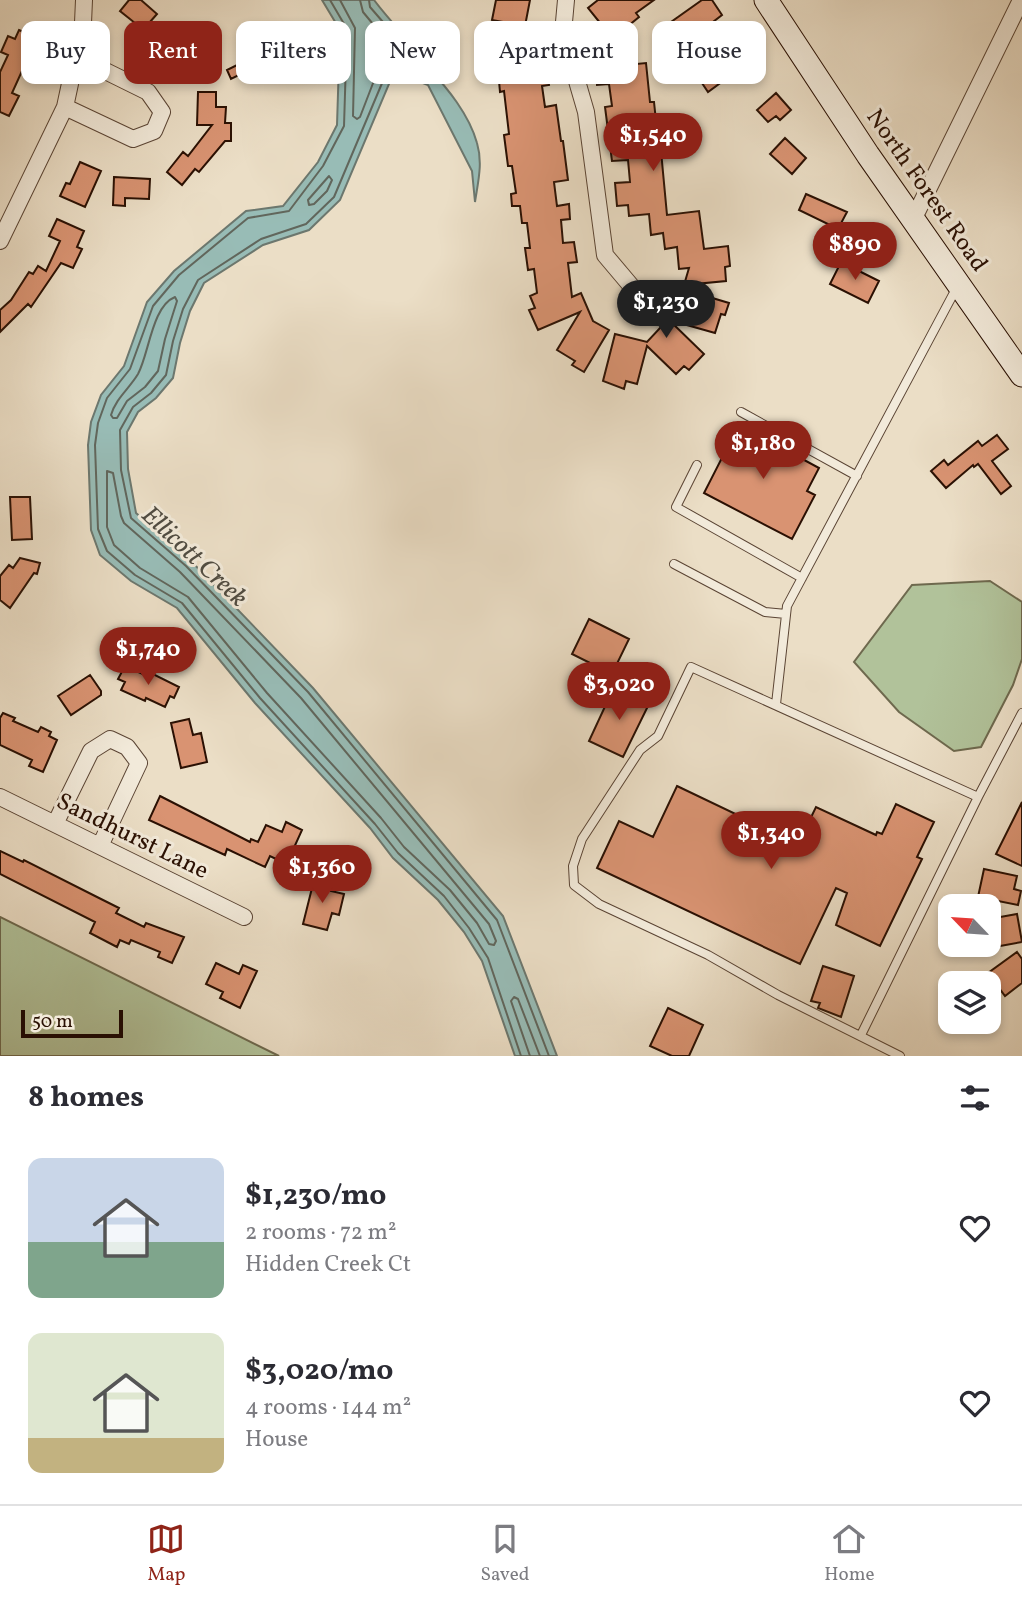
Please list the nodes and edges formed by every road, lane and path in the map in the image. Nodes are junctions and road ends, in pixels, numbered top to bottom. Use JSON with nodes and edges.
{"nodes":[{"id":1,"x":84,"y":0,"type":"edge"},
{"id":2,"x":566,"y":0,"type":"edge"},
{"id":3,"x":1021,"y":0,"type":"edge"},
{"id":4,"x":773,"y":4,"type":"edge"},
{"id":5,"x":83,"y":21,"type":"edge"},
{"id":6,"x":110,"y":73,"type":"edge"},
{"id":7,"x":71,"y":84,"type":"edge"},
{"id":8,"x":65,"y":107,"type":"junction"},
{"id":9,"x":913,"y":220,"type":"junction"},
{"id":10,"x":0,"y":241,"type":"edge"},
{"id":11,"x":959,"y":285,"type":"junction"},
{"id":12,"x":632,"y":287,"type":"dead end"},
{"id":13,"x":1022,"y":375,"type":"edge"},
{"id":14,"x":741,"y":412,"type":"dead end"},
{"id":15,"x":697,"y":465,"type":"dead end"},
{"id":16,"x":856,"y":476,"type":"junction"},
{"id":17,"x":674,"y":564,"type":"dead end"},
{"id":18,"x":802,"y":578,"type":"junction"},
{"id":19,"x":786,"y":614,"type":"junction"},
{"id":20,"x":776,"y":704,"type":"junction"},
{"id":21,"x":1022,"y":713,"type":"edge"},
{"id":22,"x":0,"y":797,"type":"edge"},
{"id":23,"x":978,"y":797,"type":"junction"},
{"id":24,"x":55,"y":824,"type":"junction"},
{"id":25,"x":100,"y":846,"type":"junction"},
{"id":26,"x":244,"y":917,"type":"dead end"},
{"id":27,"x":861,"y":1035,"type":"junction"},
{"id":28,"x":900,"y":1056,"type":"edge"}],
"edges":[{"from":1,"to":5,"type":"street"},
{"from":2,"to":12,"type":"street"},
{"from":3,"to":9,"type":"street"},
{"from":4,"to":9,"type":"street","name":"North Forest Road"},
{"from":6,"to":8,"type":"street"},
{"from":7,"to":8,"type":"street"},
{"from":8,"to":10,"type":"street"},
{"from":9,"to":11,"type":"street","name":"North Forest Road"},
{"from":11,"to":13,"type":"street","name":"North Forest Road"},
{"from":11,"to":16,"type":"lane"},
{"from":14,"to":16,"type":"lane"},
{"from":15,"to":18,"type":"lane"},
{"from":16,"to":18,"type":"lane"},
{"from":17,"to":19,"type":"lane"},
{"from":18,"to":19,"type":"lane"},
{"from":19,"to":20,"type":"lane"},
{"from":20,"to":23,"type":"lane"},
{"from":20,"to":27,"type":"lane"},
{"from":21,"to":23,"type":"lane"},
{"from":22,"to":24,"type":"street","name":"Sandhurst Lane"},
{"from":23,"to":27,"type":"lane"},
{"from":24,"to":25,"type":"street","name":"Sandhurst Lane"},
{"from":24,"to":25,"type":"street"},
{"from":25,"to":26,"type":"street","name":"Sandhurst Lane"},
{"from":27,"to":28,"type":"lane"}]}
